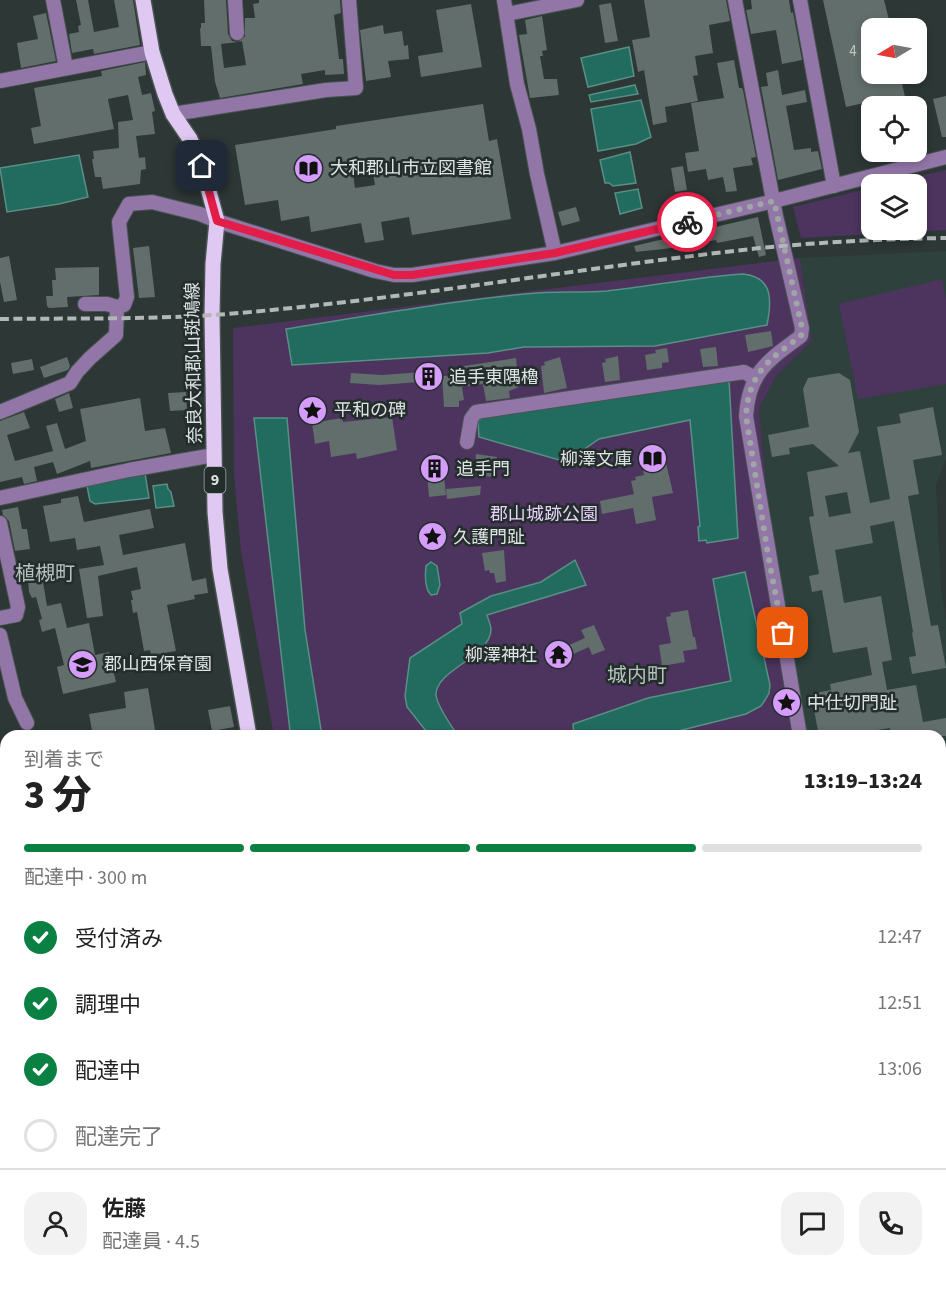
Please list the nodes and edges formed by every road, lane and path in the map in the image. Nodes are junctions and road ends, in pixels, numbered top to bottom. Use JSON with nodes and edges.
{"nodes":[{"id":1,"x":53,"y":0,"type":"edge"},
{"id":2,"x":143,"y":0,"type":"edge"},
{"id":3,"x":235,"y":0,"type":"edge"},
{"id":4,"x":349,"y":0,"type":"edge"},
{"id":5,"x":577,"y":0,"type":"edge"},
{"id":6,"x":735,"y":0,"type":"edge"},
{"id":7,"x":800,"y":0,"type":"edge"},
{"id":8,"x":505,"y":7,"type":"edge"},
{"id":9,"x":237,"y":33,"type":"dead end"},
{"id":10,"x":152,"y":52,"type":"junction"},
{"id":11,"x":66,"y":68,"type":"junction"},
{"id":12,"x":0,"y":81,"type":"edge"},
{"id":13,"x":173,"y":114,"type":"junction"},
{"id":14,"x":946,"y":157,"type":"edge"},
{"id":15,"x":834,"y":186,"type":"junction"},
{"id":16,"x":774,"y":201,"type":"junction"},
{"id":17,"x":217,"y":221,"type":"junction"},
{"id":18,"x":555,"y":253,"type":"junction"},
{"id":19,"x":85,"y":304,"type":"dead end"},
{"id":20,"x":117,"y":307,"type":"junction"},
{"id":21,"x":755,"y":378,"type":"junction"},
{"id":22,"x":0,"y":412,"type":"edge"},
{"id":23,"x":467,"y":442,"type":"dead end"},
{"id":24,"x":214,"y":455,"type":"junction"},
{"id":25,"x":0,"y":498,"type":"edge"},
{"id":26,"x":0,"y":523,"type":"edge"},
{"id":27,"x":0,"y":618,"type":"edge"},
{"id":28,"x":0,"y":635,"type":"edge"},
{"id":29,"x":1,"y":650,"type":"edge"},
{"id":30,"x":27,"y":723,"type":"dead end"},
{"id":31,"x":248,"y":730,"type":"edge"},
{"id":32,"x":799,"y":730,"type":"edge"}],
"edges":[{"from":1,"to":11,"type":"street"},
{"from":2,"to":10,"type":"main road","name":"奈良大和郡山斑鳩線","number":"9"},
{"from":3,"to":9,"type":"street"},
{"from":4,"to":13,"type":"street"},
{"from":5,"to":8,"type":"street"},
{"from":6,"to":16,"type":"street"},
{"from":7,"to":15,"type":"street"},
{"from":8,"to":18,"type":"street"},
{"from":10,"to":11,"type":"street"},
{"from":10,"to":13,"type":"main road","name":"奈良大和郡山斑鳩線","number":"9"},
{"from":11,"to":12,"type":"street"},
{"from":13,"to":17,"type":"main road","name":"奈良大和郡山斑鳩線","number":"9"},
{"from":14,"to":15,"type":"street"},
{"from":15,"to":16,"type":"street"},
{"from":16,"to":18,"type":"street"},
{"from":16,"to":21,"type":"street"},
{"from":17,"to":18,"type":"street"},
{"from":17,"to":20,"type":"street"},
{"from":17,"to":24,"type":"main road","name":"奈良大和郡山斑鳩線","number":"9"},
{"from":19,"to":20,"type":"street"},
{"from":20,"to":22,"type":"street"},
{"from":21,"to":23,"type":"street"},
{"from":21,"to":32,"type":"street"},
{"from":24,"to":25,"type":"street"},
{"from":24,"to":31,"type":"main road","name":"奈良大和郡山斑鳩線","number":"9"},
{"from":26,"to":27,"type":"street"},
{"from":28,"to":29,"type":"street"},
{"from":29,"to":30,"type":"street"}]}
